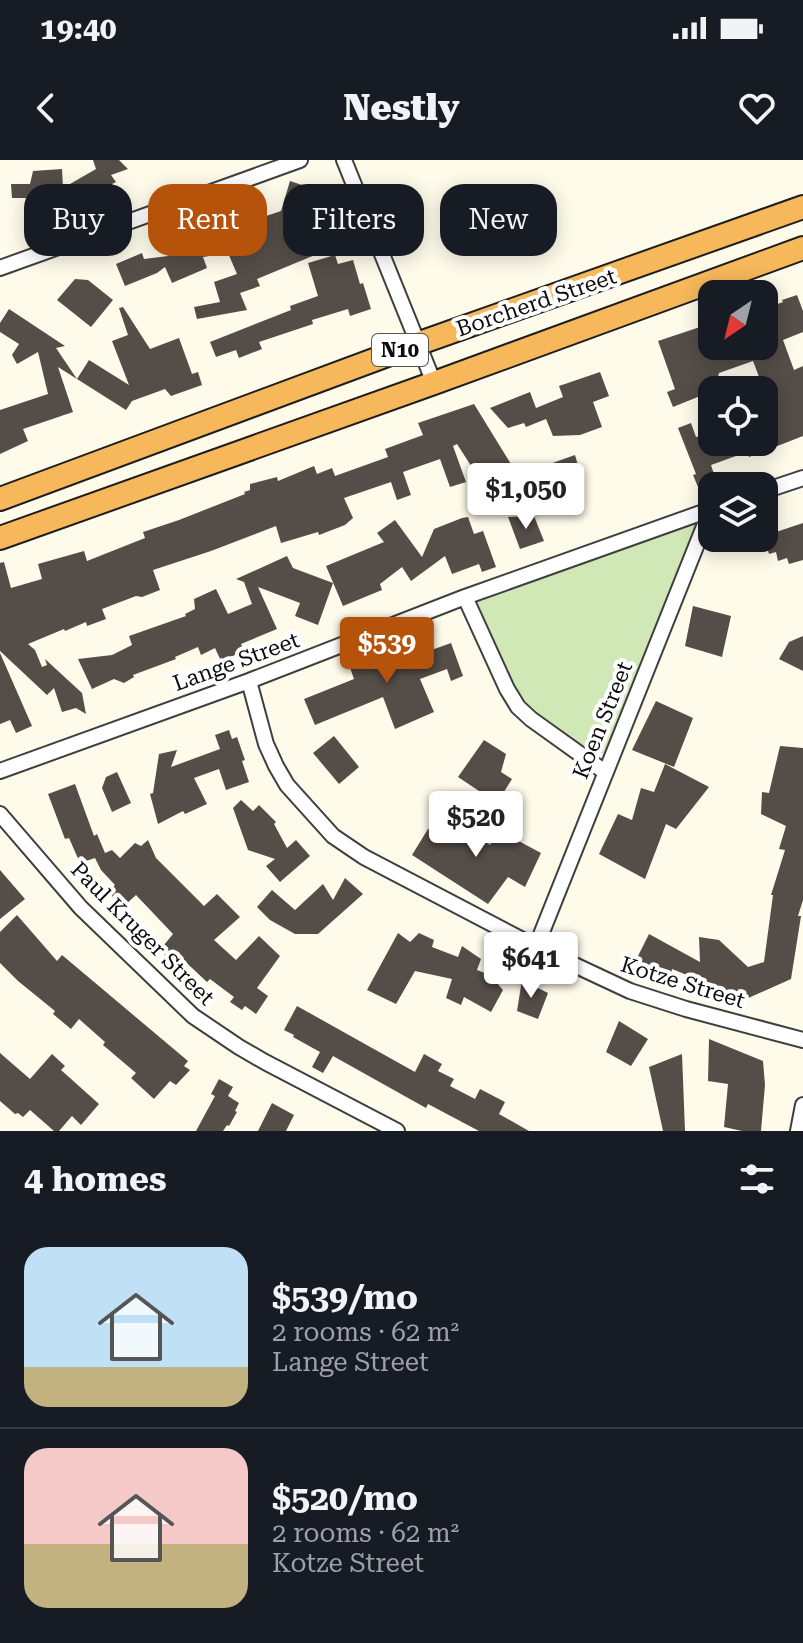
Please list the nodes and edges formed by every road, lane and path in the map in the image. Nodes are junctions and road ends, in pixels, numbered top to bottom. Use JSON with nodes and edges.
{"nodes":[{"id":1,"x":300,"y":160,"type":"edge"},
{"id":2,"x":344,"y":160,"type":"edge"},
{"id":3,"x":803,"y":207,"type":"edge"},
{"id":4,"x":803,"y":248,"type":"edge"},
{"id":5,"x":0,"y":268,"type":"edge"},
{"id":6,"x":417,"y":344,"type":"junction"},
{"id":7,"x":434,"y":383,"type":"junction"},
{"id":8,"x":803,"y":478,"type":"edge"},
{"id":9,"x":778,"y":486,"type":"edge"},
{"id":10,"x":0,"y":499,"type":"edge"},
{"id":11,"x":698,"y":514,"type":"edge"},
{"id":12,"x":0,"y":538,"type":"edge"},
{"id":13,"x":698,"y":543,"type":"edge"},
{"id":14,"x":465,"y":597,"type":"junction"},
{"id":15,"x":249,"y":681,"type":"junction"},
{"id":16,"x":0,"y":771,"type":"edge"},
{"id":17,"x":605,"y":772,"type":"junction"},
{"id":18,"x":0,"y":814,"type":"edge"},
{"id":19,"x":536,"y":947,"type":"junction"},
{"id":20,"x":803,"y":1040,"type":"edge"},
{"id":21,"x":803,"y":1105,"type":"edge"},
{"id":22,"x":397,"y":1131,"type":"edge"},
{"id":23,"x":798,"y":1131,"type":"edge"}],
"edges":[{"from":1,"to":5,"type":"street"},
{"from":2,"to":6,"type":"street"},
{"from":3,"to":6,"type":"highway","name":"Borcherd Street","number":"N10"},
{"from":4,"to":7,"type":"highway","name":"Borcherd Street","number":"N10"},
{"from":6,"to":7,"type":"street"},
{"from":6,"to":10,"type":"highway","name":"Borcherd Street","number":"N10"},
{"from":7,"to":12,"type":"highway","name":"Borcherd Street","number":"N10"},
{"from":8,"to":9,"type":"street"},
{"from":11,"to":14,"type":"street","name":"Lange Street"},
{"from":13,"to":17,"type":"street","name":"Koen Street"},
{"from":14,"to":15,"type":"street","name":"Lange Street"},
{"from":14,"to":17,"type":"street"},
{"from":15,"to":16,"type":"street","name":"Lange Street"},
{"from":15,"to":19,"type":"street","name":"Kotze Street"},
{"from":17,"to":19,"type":"street","name":"Koen Street"},
{"from":18,"to":22,"type":"street","name":"Paul Kruger Street"},
{"from":19,"to":20,"type":"street","name":"Kotze Street"},
{"from":21,"to":23,"type":"street"}]}
